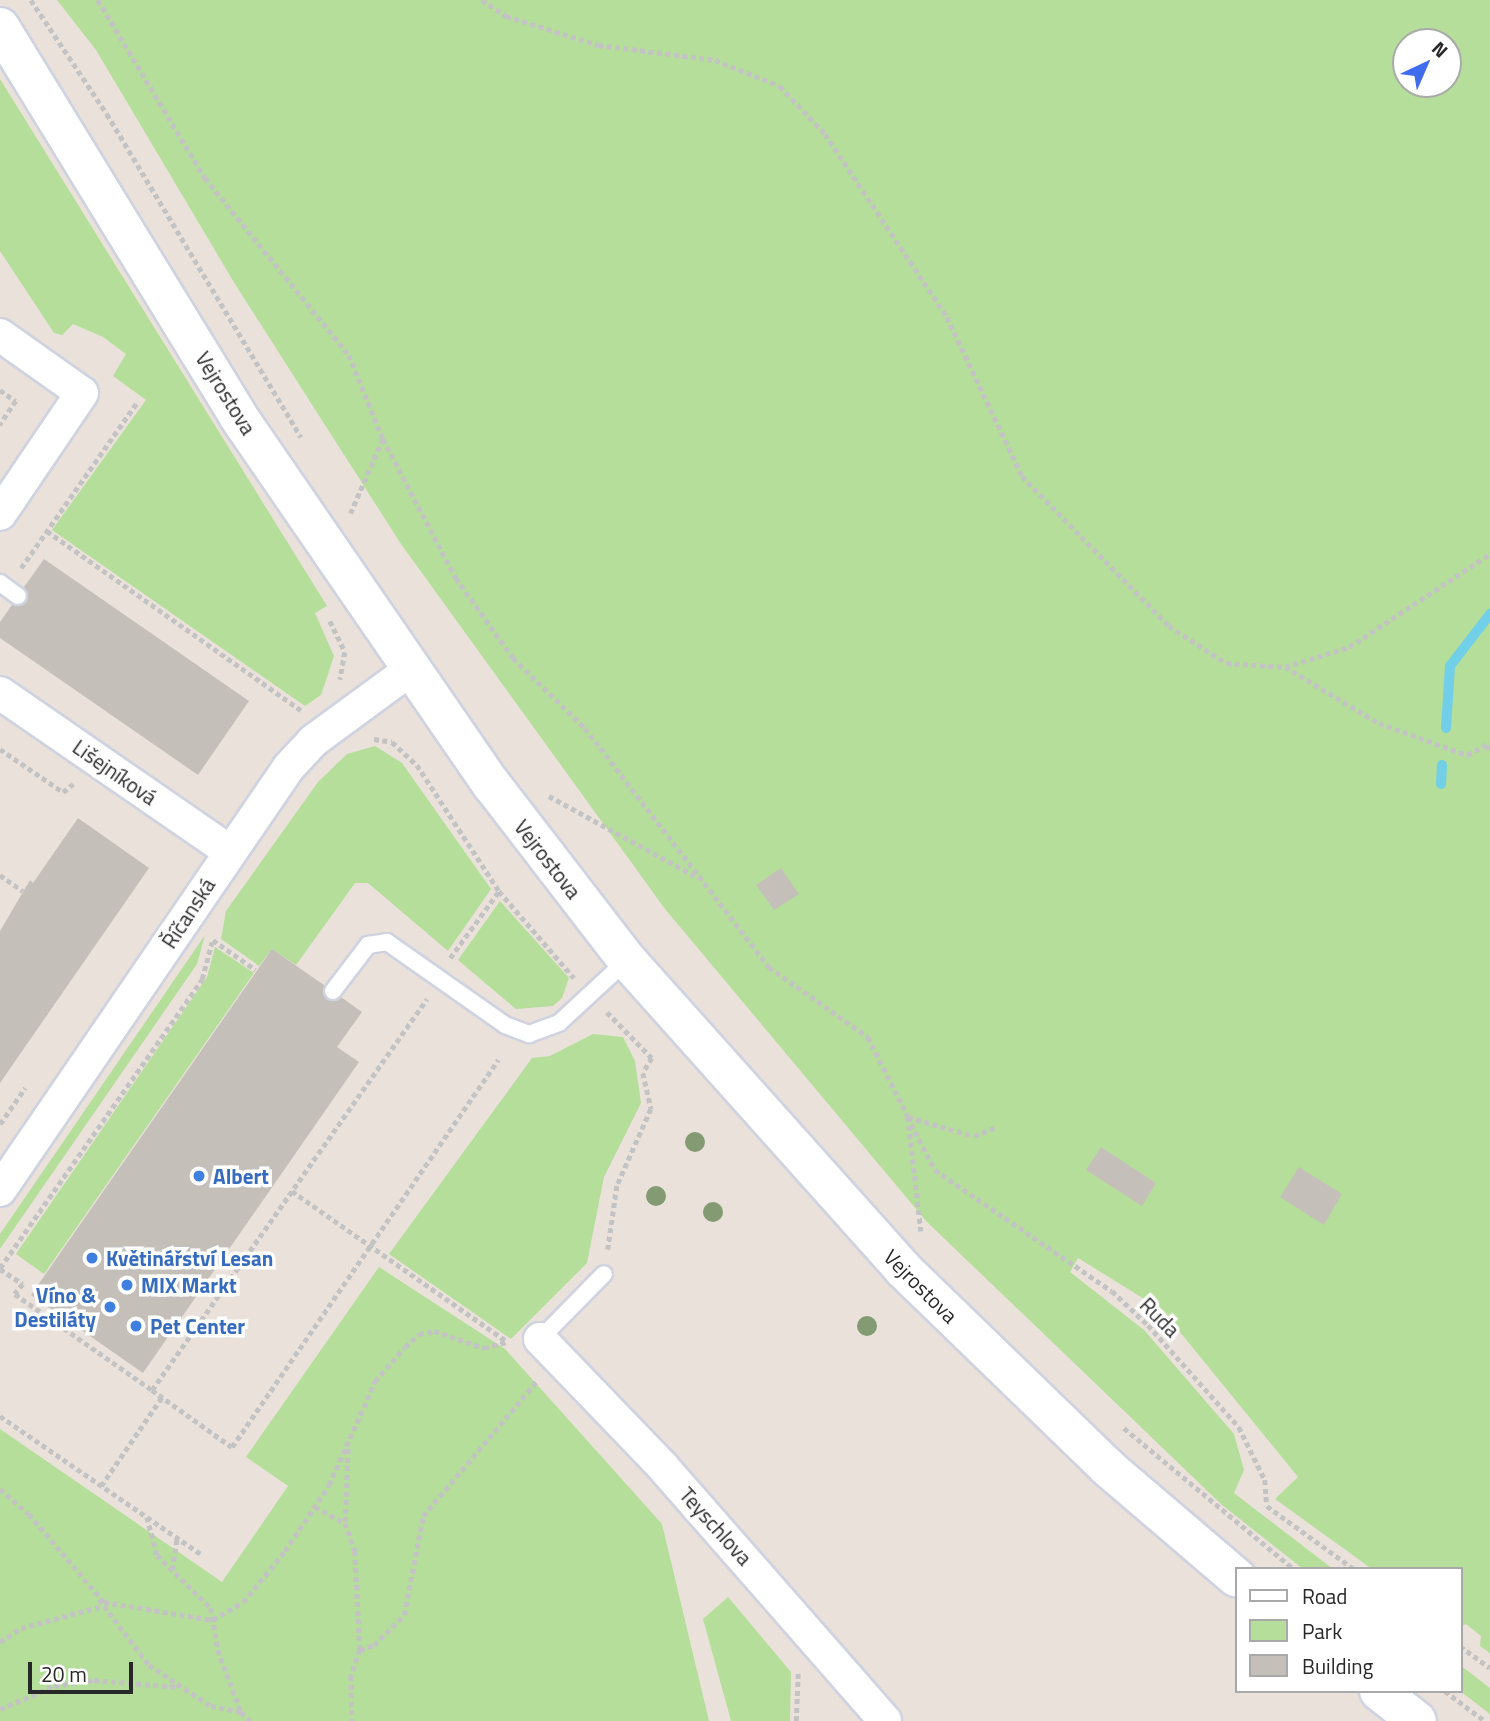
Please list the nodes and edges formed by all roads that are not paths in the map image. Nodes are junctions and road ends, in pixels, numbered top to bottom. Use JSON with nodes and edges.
{"nodes":[{"id":1,"x":0,"y":27,"type":"edge"},
{"id":2,"x":0,"y":335,"type":"edge"},
{"id":3,"x":0,"y":514,"type":"edge"},
{"id":4,"x":411,"y":669,"type":"junction"},
{"id":5,"x":0,"y":692,"type":"edge"},
{"id":6,"x":229,"y":851,"type":"junction"},
{"id":7,"x":627,"y":960,"type":"junction"},
{"id":8,"x":333,"y":991,"type":"dead end"},
{"id":9,"x":0,"y":1190,"type":"edge"},
{"id":10,"x":604,"y":1274,"type":"road end"},
{"id":11,"x":540,"y":1339,"type":"joint"},
{"id":12,"x":1234,"y":1575,"type":"edge"},
{"id":13,"x":1381,"y":1693,"type":"edge"},
{"id":14,"x":885,"y":1721,"type":"edge"},
{"id":15,"x":1417,"y":1721,"type":"edge"}],
"edges":[{"from":1,"to":4,"type":"street","name":"Vejrostova"},
{"from":2,"to":3,"type":"street"},
{"from":4,"to":6,"type":"street","name":"Říčanská"},
{"from":4,"to":7,"type":"street","name":"Vejrostova"},
{"from":5,"to":6,"type":"street","name":"Lišejníková"},
{"from":6,"to":9,"type":"street","name":"Říčanská"},
{"from":7,"to":8,"type":"lane"},
{"from":7,"to":12,"type":"street","name":"Vejrostova"},
{"from":10,"to":11,"type":"lane"},
{"from":11,"to":14,"type":"street","name":"Teyschlova"},
{"from":13,"to":15,"type":"street"}]}
